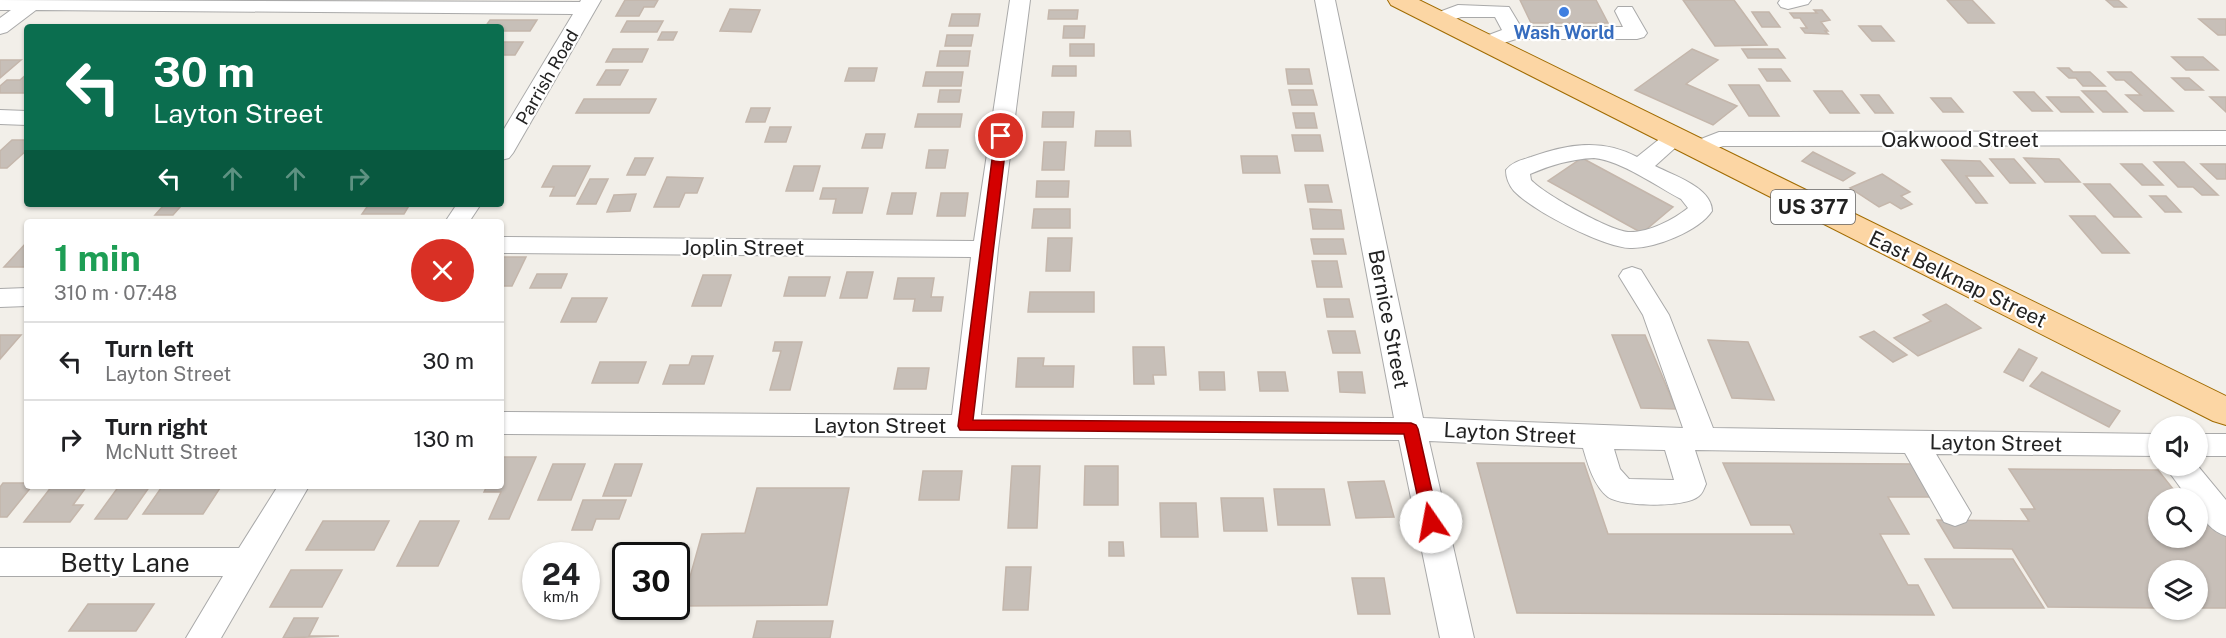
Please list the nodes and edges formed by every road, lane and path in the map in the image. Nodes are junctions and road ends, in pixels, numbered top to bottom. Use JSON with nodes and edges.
{"nodes":[{"id":1,"x":1020,"y":0,"type":"edge"},
{"id":2,"x":1325,"y":0,"type":"edge"},
{"id":3,"x":1400,"y":0,"type":"edge"},
{"id":4,"x":33,"y":2,"type":"edge"},
{"id":5,"x":0,"y":4,"type":"edge"},
{"id":6,"x":589,"y":4,"type":"edge"},
{"id":7,"x":1625,"y":11,"type":"dead end"},
{"id":8,"x":1438,"y":19,"type":"junction"},
{"id":9,"x":0,"y":28,"type":"edge"},
{"id":10,"x":1514,"y":33,"type":"junction"},
{"id":11,"x":1485,"y":43,"type":"junction"},
{"id":12,"x":0,"y":117,"type":"edge"},
{"id":13,"x":24,"y":118,"type":"edge"},
{"id":14,"x":511,"y":121,"type":"edge"},
{"id":15,"x":2226,"y":138,"type":"edge"},
{"id":16,"x":504,"y":143,"type":"edge"},
{"id":17,"x":1686,"y":143,"type":"junction"},
{"id":18,"x":1639,"y":166,"type":"junction"},
{"id":19,"x":504,"y":245,"type":"edge"},
{"id":20,"x":985,"y":249,"type":"junction"},
{"id":21,"x":1632,"y":276,"type":"dead end"},
{"id":22,"x":24,"y":297,"type":"edge"},
{"id":23,"x":0,"y":298,"type":"edge"},
{"id":24,"x":2226,"y":412,"type":"edge"},
{"id":25,"x":504,"y":423,"type":"edge"},
{"id":26,"x":965,"y":426,"type":"junction"},
{"id":27,"x":1411,"y":429,"type":"junction"},
{"id":28,"x":1595,"y":437,"type":"junction"},
{"id":29,"x":1689,"y":439,"type":"junction"},
{"id":30,"x":1914,"y":442,"type":"junction"},
{"id":31,"x":2148,"y":445,"type":"edge"},
{"id":32,"x":2208,"y":445,"type":"edge"},
{"id":33,"x":2226,"y":446,"type":"edge"},
{"id":34,"x":2188,"y":476,"type":"edge"},
{"id":35,"x":292,"y":489,"type":"edge"},
{"id":36,"x":1955,"y":513,"type":"dead end"},
{"id":37,"x":2226,"y":524,"type":"edge"},
{"id":38,"x":0,"y":562,"type":"edge"},
{"id":39,"x":249,"y":562,"type":"junction"},
{"id":40,"x":203,"y":638,"type":"edge"},
{"id":41,"x":1457,"y":638,"type":"edge"}],
"edges":[{"from":1,"to":20,"type":"street"},
{"from":2,"to":27,"type":"street","name":"Bernice Street"},
{"from":3,"to":8,"type":"main road","name":"East Belknap Street","number":"US 377"},
{"from":4,"to":5,"type":"street"},
{"from":4,"to":6,"type":"street"},
{"from":4,"to":9,"type":"street"},
{"from":6,"to":14,"type":"street","name":"Parrish Road"},
{"from":7,"to":10,"type":"street"},
{"from":8,"to":10,"type":"street"},
{"from":8,"to":11,"type":"main road","name":"East Belknap Street","number":"US 377"},
{"from":10,"to":11,"type":"street"},
{"from":11,"to":17,"type":"main road","name":"East Belknap Street","number":"US 377"},
{"from":12,"to":13,"type":"street"},
{"from":14,"to":16,"type":"street","name":"Parrish Road"},
{"from":15,"to":17,"type":"street","name":"Oakwood Street"},
{"from":17,"to":18,"type":"street"},
{"from":17,"to":24,"type":"main road","name":"East Belknap Street","number":"US 377"},
{"from":18,"to":18,"type":"street"},
{"from":19,"to":20,"type":"street","name":"Joplin Street"},
{"from":20,"to":26,"type":"street"},
{"from":21,"to":29,"type":"street"},
{"from":22,"to":23,"type":"street"},
{"from":25,"to":26,"type":"street","name":"Layton Street"},
{"from":26,"to":27,"type":"street","name":"Layton Street"},
{"from":27,"to":28,"type":"street","name":"Layton Street"},
{"from":27,"to":41,"type":"street","name":"Bernice Street"},
{"from":28,"to":29,"type":"street","name":"Layton Street"},
{"from":28,"to":29,"type":"street"},
{"from":29,"to":30,"type":"street","name":"Layton Street"},
{"from":30,"to":31,"type":"street","name":"Layton Street"},
{"from":30,"to":36,"type":"street"},
{"from":32,"to":33,"type":"street"},
{"from":34,"to":37,"type":"street"},
{"from":35,"to":39,"type":"street"},
{"from":38,"to":39,"type":"street","name":"Betty Lane"},
{"from":39,"to":40,"type":"street"}]}
